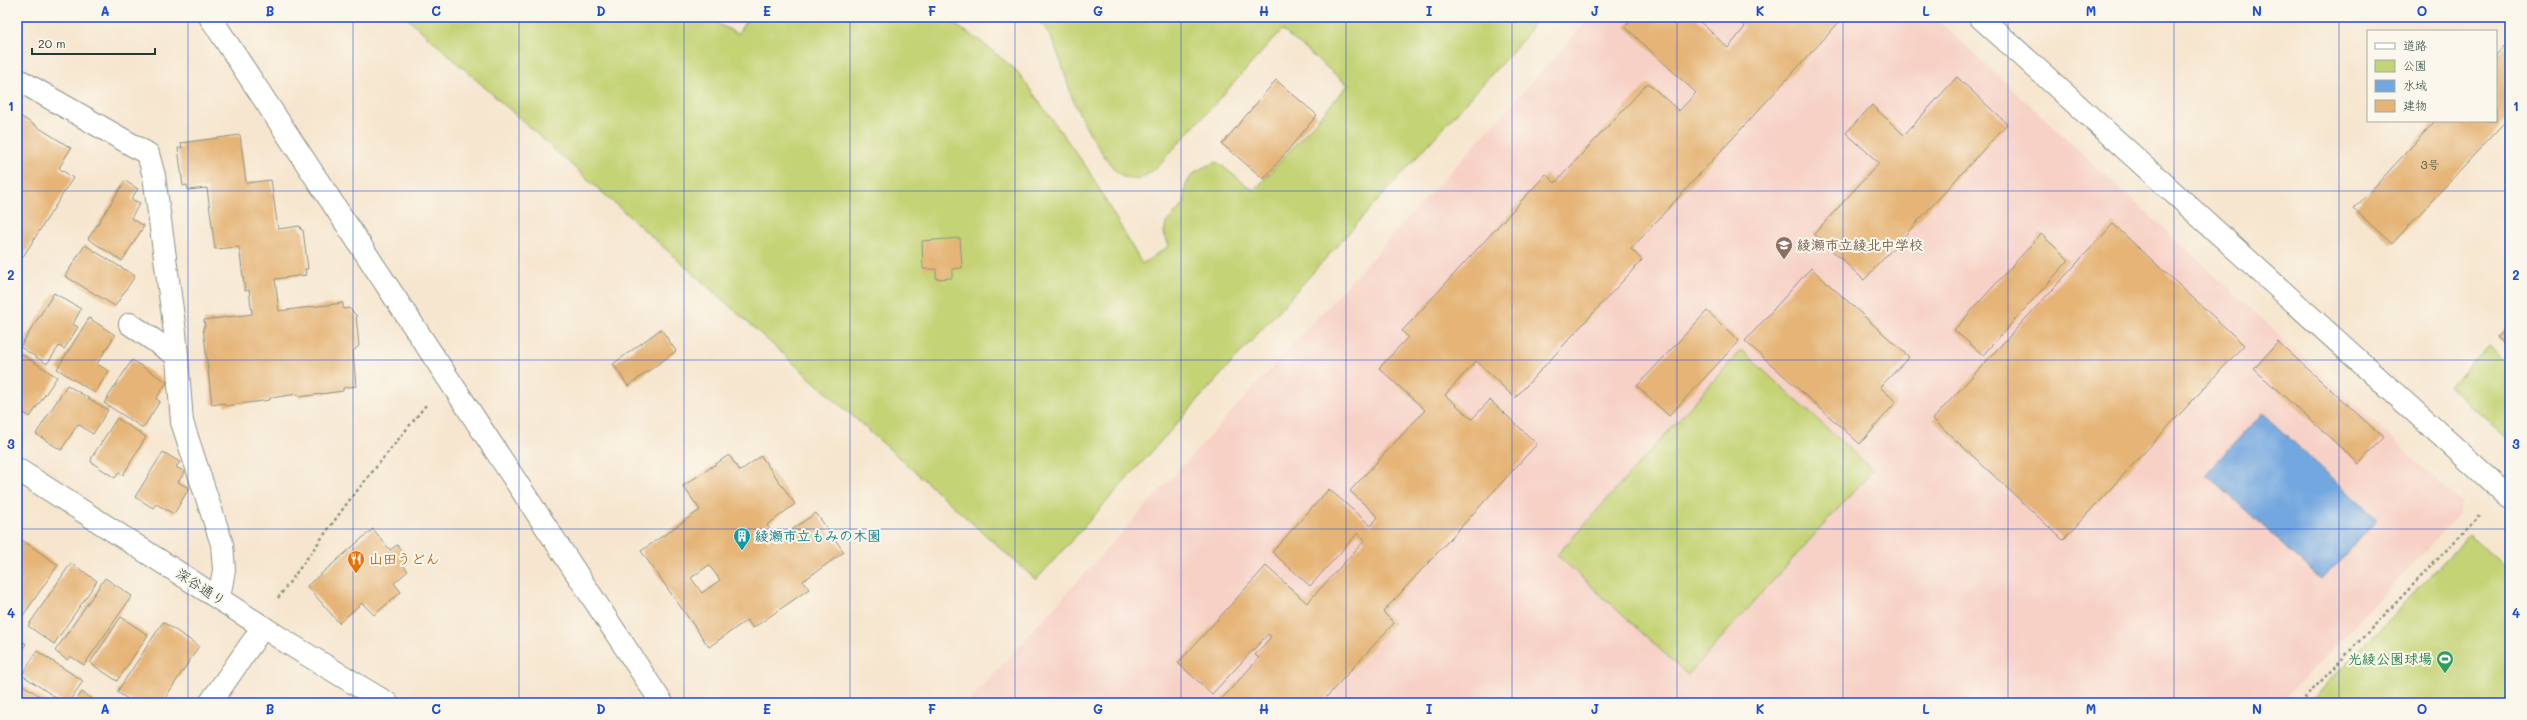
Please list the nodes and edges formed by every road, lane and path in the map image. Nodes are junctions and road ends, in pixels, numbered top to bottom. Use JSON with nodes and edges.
{"nodes":[{"id":1,"x":210,"y":17,"type":"edge"},
{"id":2,"x":1980,"y":17,"type":"edge"},
{"id":3,"x":17,"y":79,"type":"edge"},
{"id":4,"x":130,"y":324,"type":"dead end"},
{"id":5,"x":177,"y":356,"type":"junction"},
{"id":6,"x":429,"y":402,"type":"dead end"},
{"id":7,"x":17,"y":469,"type":"edge"},
{"id":8,"x":2510,"y":498,"type":"edge"},
{"id":9,"x":2482,"y":513,"type":"dead end"},
{"id":10,"x":219,"y":598,"type":"junction"},
{"id":11,"x":263,"y":627,"type":"junction"},
{"id":12,"x":210,"y":703,"type":"edge"},
{"id":13,"x":387,"y":703,"type":"edge"},
{"id":14,"x":662,"y":703,"type":"edge"},
{"id":15,"x":2300,"y":703,"type":"edge"}],
"edges":[{"from":1,"to":14,"type":"street"},
{"from":2,"to":8,"type":"street"},
{"from":3,"to":5,"type":"street"},
{"from":4,"to":5,"type":"street"},
{"from":5,"to":10,"type":"street"},
{"from":6,"to":11,"type":"path"},
{"from":7,"to":10,"type":"street","name":"深谷通り"},
{"from":9,"to":15,"type":"path"},
{"from":10,"to":11,"type":"street","name":"深谷通り"},
{"from":11,"to":12,"type":"street"},
{"from":11,"to":13,"type":"street","name":"深谷通り"}]}
